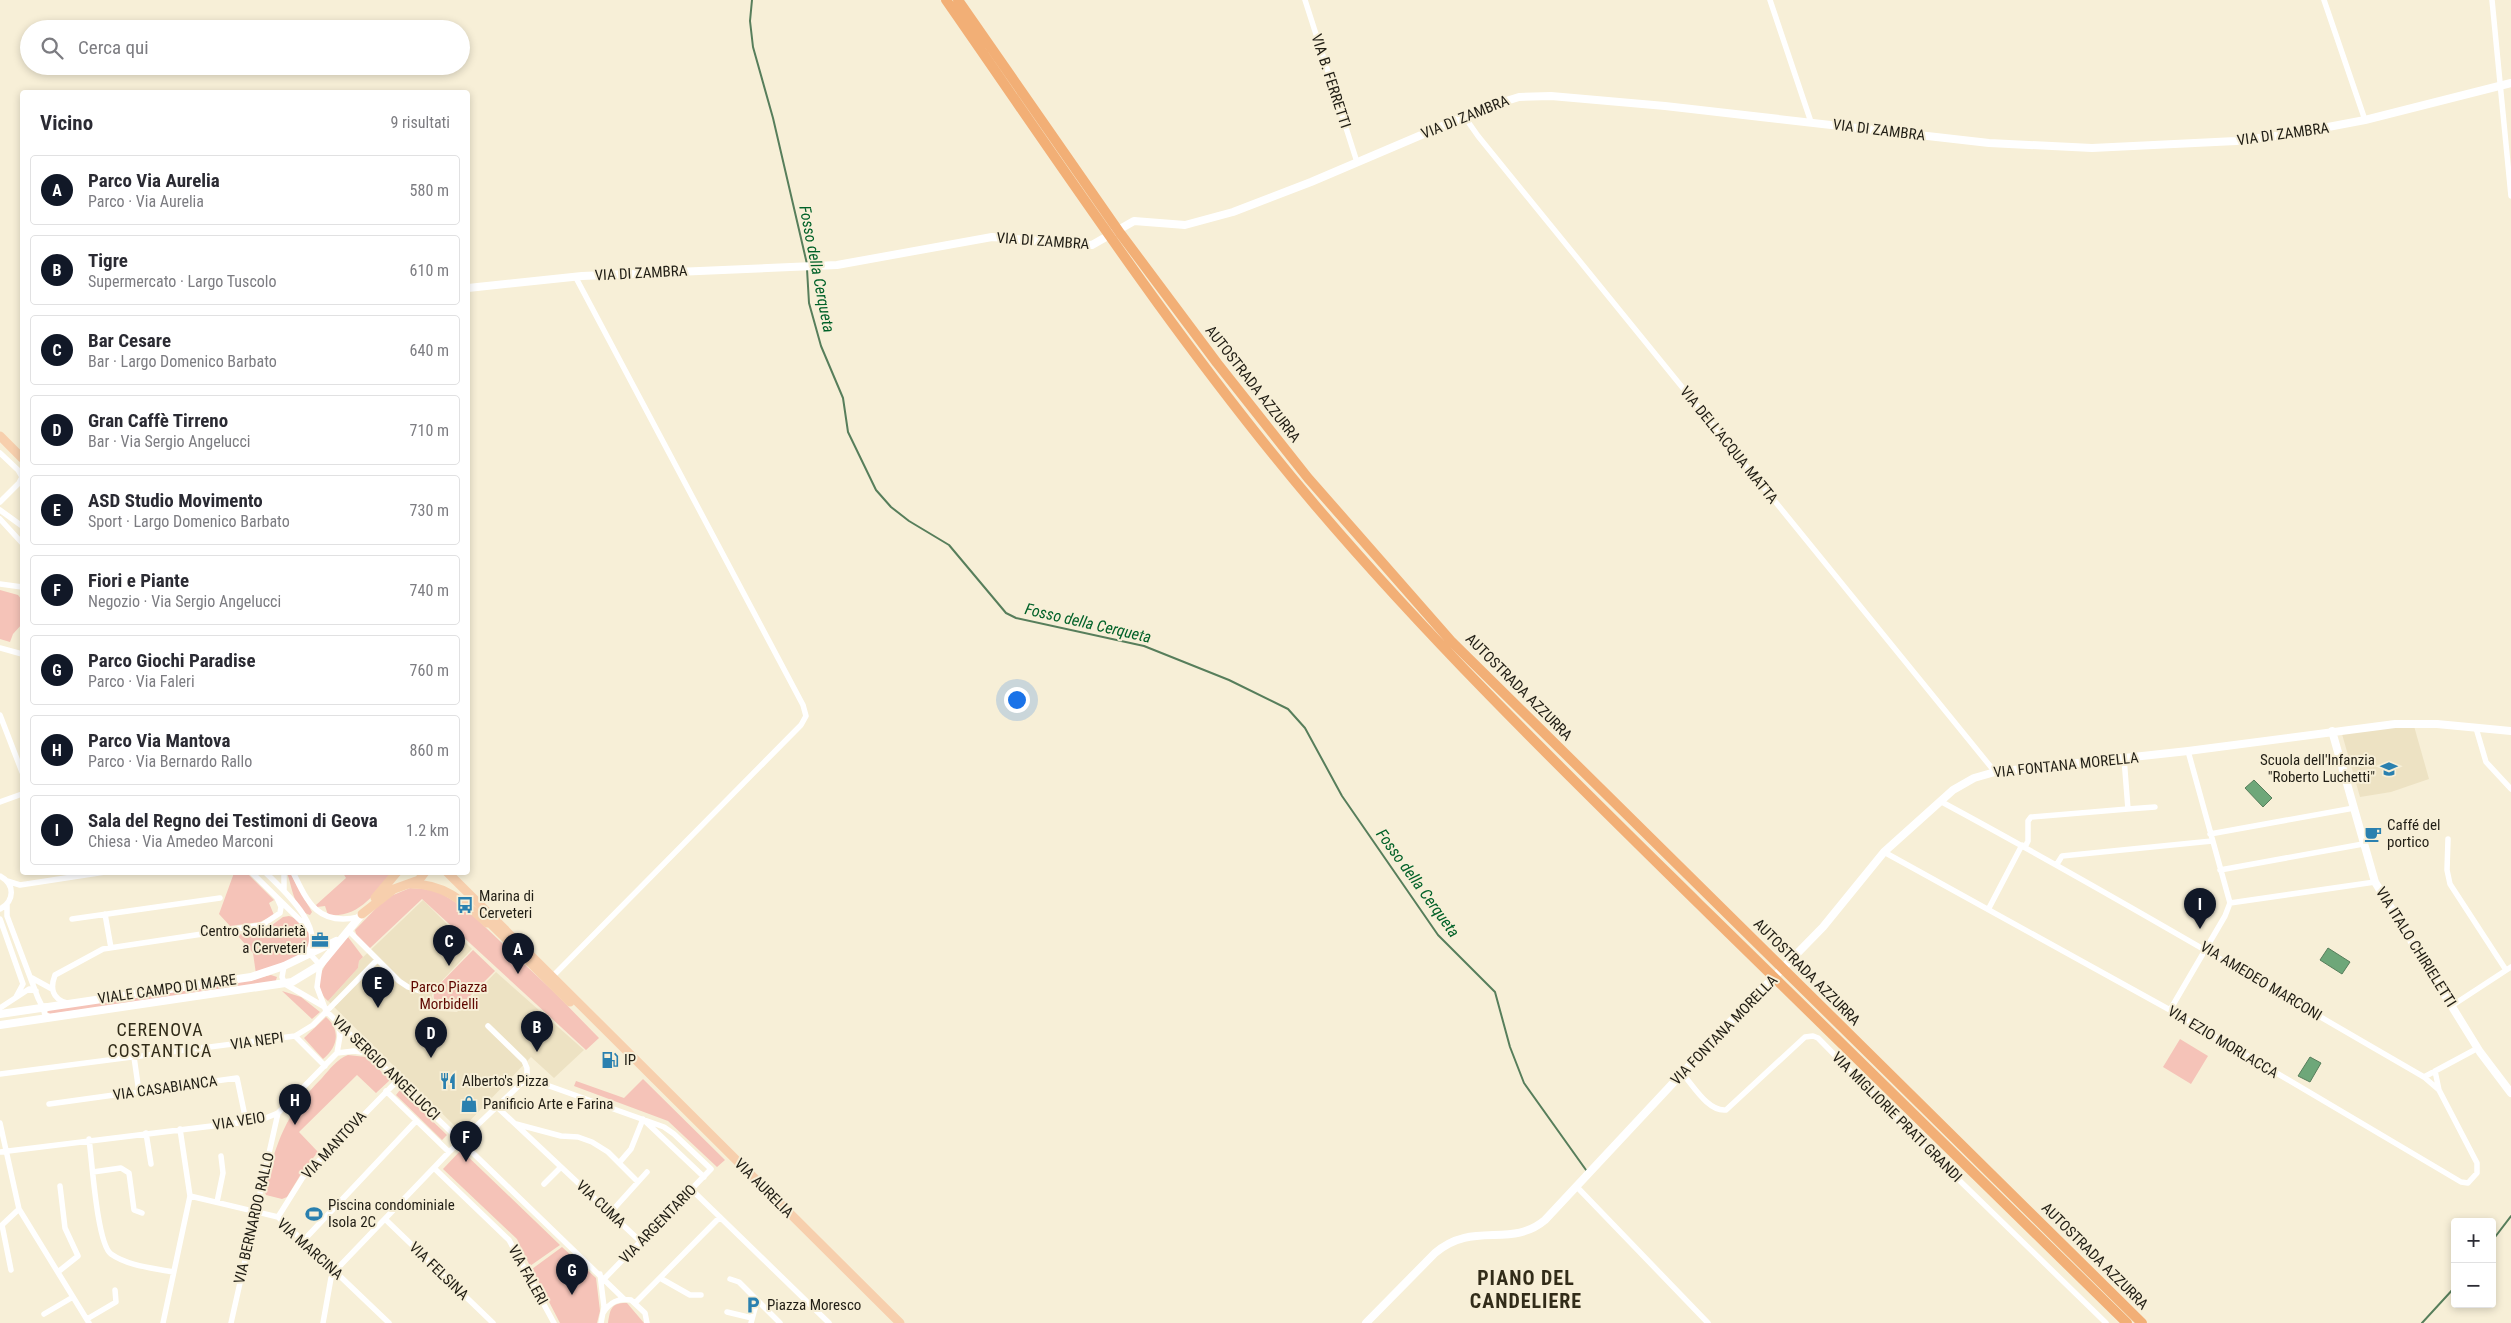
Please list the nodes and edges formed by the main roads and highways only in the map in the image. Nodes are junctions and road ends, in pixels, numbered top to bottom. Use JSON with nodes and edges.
{"nodes":[{"id":1,"x":946,"y":0,"type":"edge"},
{"id":2,"x":958,"y":0,"type":"edge"},
{"id":3,"x":1114,"y":233,"type":"junction"},
{"id":4,"x":0,"y":436,"type":"edge"},
{"id":5,"x":20,"y":456,"type":"edge"},
{"id":6,"x":395,"y":875,"type":"edge"},
{"id":7,"x":424,"y":875,"type":"edge"},
{"id":8,"x":445,"y":875,"type":"edge"},
{"id":9,"x":445,"y":875,"type":"edge"},
{"id":10,"x":450,"y":875,"type":"edge"},
{"id":11,"x":412,"y":884,"type":"junction"},
{"id":12,"x":501,"y":934,"type":"junction"},
{"id":13,"x":530,"y":954,"type":"junction"},
{"id":14,"x":628,"y":1054,"type":"junction"},
{"id":15,"x":900,"y":1323,"type":"edge"},
{"id":16,"x":2127,"y":1323,"type":"edge"},
{"id":17,"x":2142,"y":1323,"type":"edge"}],
"edges":[{"from":1,"to":3,"type":"highway","name":"AUTOSTRADA AZZURRA"},
{"from":2,"to":3,"type":"highway","name":"AUTOSTRADA AZZURRA"},
{"from":3,"to":16,"type":"highway","name":"AUTOSTRADA AZZURRA"},
{"from":3,"to":17,"type":"highway","name":"AUTOSTRADA AZZURRA"},
{"from":4,"to":5,"type":"main road"},
{"from":6,"to":11,"type":"main road"},
{"from":7,"to":11,"type":"main road"},
{"from":8,"to":12,"type":"main road","name":"VIA AURELIA"},
{"from":9,"to":13,"type":"main road"},
{"from":10,"to":13,"type":"main road","name":"VIA AURELIA"},
{"from":11,"to":12,"type":"main road"},
{"from":12,"to":14,"type":"main road","name":"VIA AURELIA"},
{"from":13,"to":14,"type":"main road","name":"VIA AURELIA"},
{"from":14,"to":15,"type":"main road","name":"VIA AURELIA"}]}
